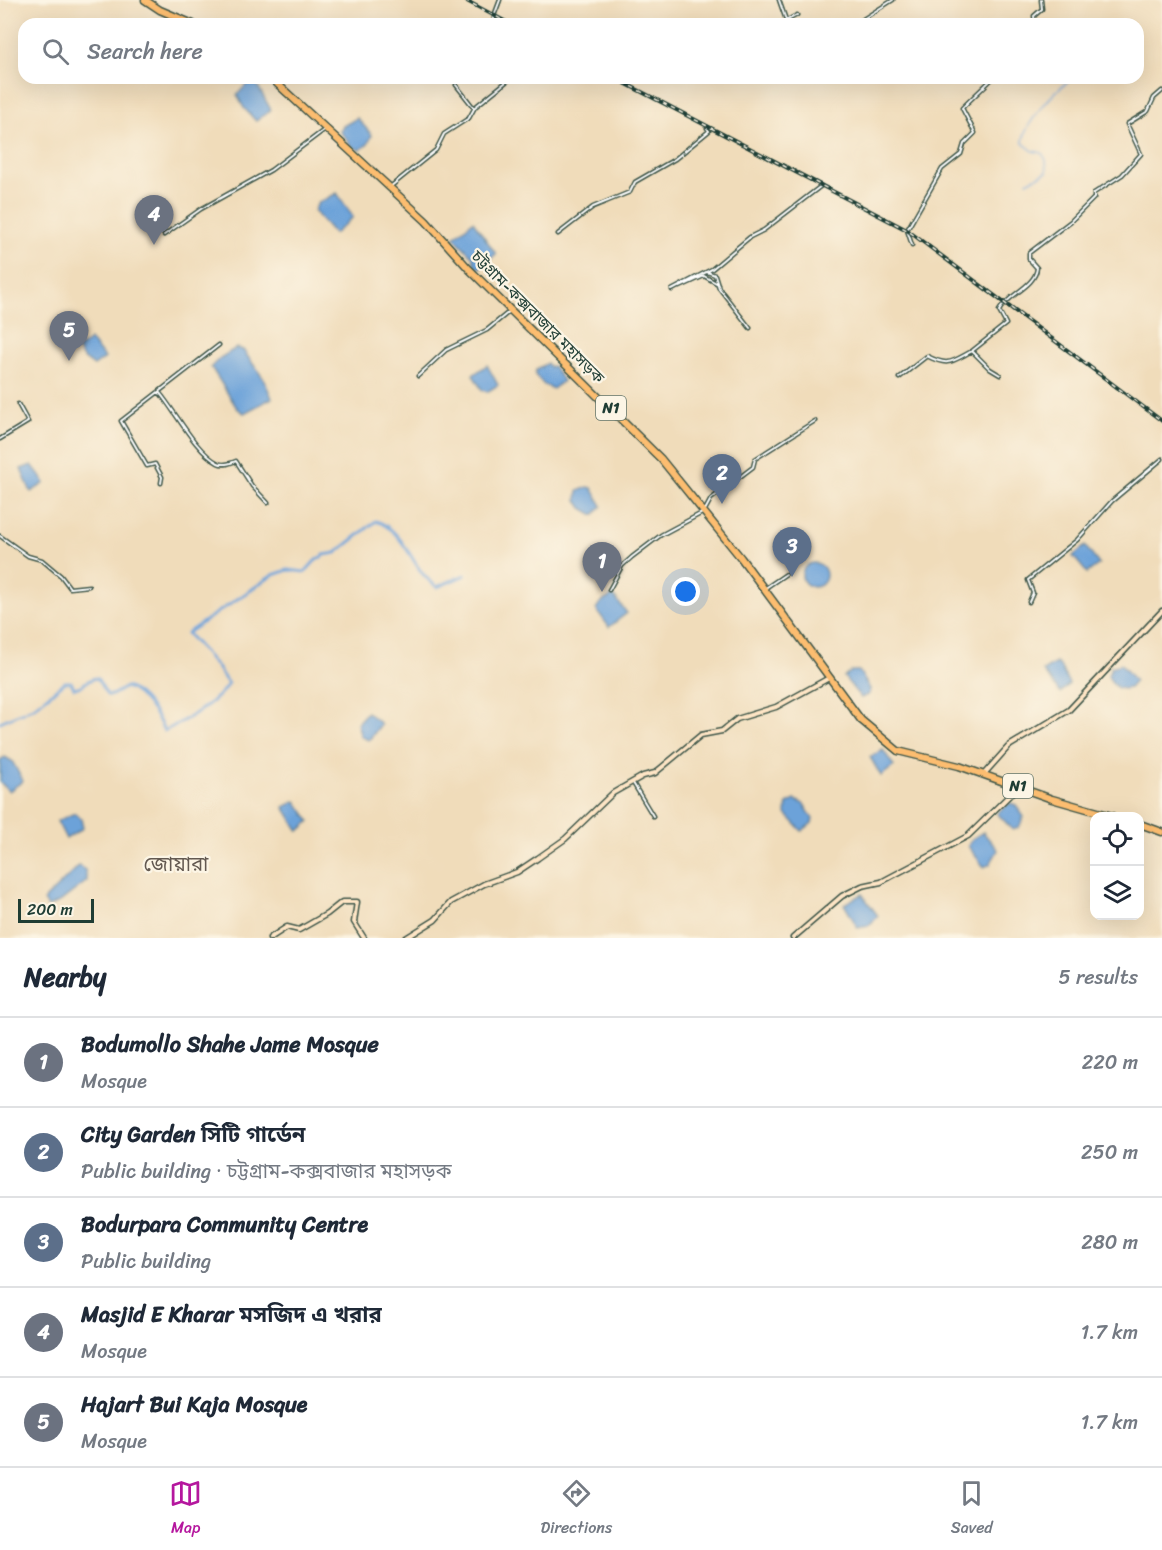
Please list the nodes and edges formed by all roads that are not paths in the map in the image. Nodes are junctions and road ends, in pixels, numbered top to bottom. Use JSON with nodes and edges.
{"nodes":[{"id":1,"x":145,"y":0,"type":"edge"},
{"id":2,"x":500,"y":0,"type":"edge"},
{"id":3,"x":779,"y":0,"type":"edge"},
{"id":4,"x":893,"y":0,"type":"edge"},
{"id":5,"x":1041,"y":0,"type":"edge"},
{"id":6,"x":797,"y":15,"type":"dead end"},
{"id":7,"x":179,"y":18,"type":"edge"},
{"id":8,"x":494,"y":18,"type":"edge"},
{"id":9,"x":785,"y":18,"type":"edge"},
{"id":10,"x":790,"y":18,"type":"edge"},
{"id":11,"x":865,"y":18,"type":"edge"},
{"id":12,"x":1034,"y":18,"type":"edge"},
{"id":13,"x":277,"y":84,"type":"edge"},
{"id":14,"x":504,"y":84,"type":"edge"},
{"id":15,"x":987,"y":84,"type":"edge"},
{"id":16,"x":456,"y":85,"type":"dead end"},
{"id":17,"x":1162,"y":91,"type":"edge"},
{"id":18,"x":474,"y":108,"type":"junction"},
{"id":19,"x":707,"y":128,"type":"dead end"},
{"id":20,"x":325,"y":129,"type":"junction"},
{"id":21,"x":821,"y":186,"type":"dead end"},
{"id":22,"x":390,"y":187,"type":"junction"},
{"id":23,"x":558,"y":234,"type":"dead end"},
{"id":24,"x":164,"y":236,"type":"dead end"},
{"id":25,"x":912,"y":244,"type":"dead end"},
{"id":26,"x":707,"y":272,"type":"junction"},
{"id":27,"x":718,"y":284,"type":"junction"},
{"id":28,"x":510,"y":310,"type":"junction"},
{"id":29,"x":750,"y":328,"type":"dead end"},
{"id":30,"x":219,"y":345,"type":"dead end"},
{"id":31,"x":972,"y":351,"type":"junction"},
{"id":32,"x":1000,"y":375,"type":"dead end"},
{"id":33,"x":418,"y":376,"type":"dead end"},
{"id":34,"x":899,"y":378,"type":"dead end"},
{"id":35,"x":159,"y":392,"type":"junction"},
{"id":36,"x":18,"y":404,"type":"dead end"},
{"id":37,"x":815,"y":421,"type":"dead end"},
{"id":38,"x":0,"y":439,"type":"edge"},
{"id":39,"x":1162,"y":459,"type":"edge"},
{"id":40,"x":161,"y":483,"type":"dead end"},
{"id":41,"x":268,"y":503,"type":"dead end"},
{"id":42,"x":704,"y":512,"type":"junction"},
{"id":43,"x":0,"y":536,"type":"edge"},
{"id":44,"x":786,"y":574,"type":"dead end"},
{"id":45,"x":89,"y":586,"type":"dead end"},
{"id":46,"x":764,"y":589,"type":"junction"},
{"id":47,"x":609,"y":590,"type":"dead end"},
{"id":48,"x":1029,"y":602,"type":"dead end"},
{"id":49,"x":1162,"y":611,"type":"edge"},
{"id":50,"x":830,"y":678,"type":"junction"},
{"id":51,"x":984,"y":774,"type":"junction"},
{"id":52,"x":633,"y":783,"type":"junction"},
{"id":53,"x":1018,"y":787,"type":"junction"},
{"id":54,"x":1099,"y":812,"type":"edge"},
{"id":55,"x":653,"y":816,"type":"dead end"},
{"id":56,"x":1144,"y":825,"type":"edge"},
{"id":57,"x":1162,"y":832,"type":"edge"},
{"id":58,"x":270,"y":938,"type":"edge"},
{"id":59,"x":364,"y":938,"type":"edge"},
{"id":60,"x":406,"y":938,"type":"edge"},
{"id":61,"x":793,"y":938,"type":"edge"}],
"edges":[{"from":1,"to":7,"type":"highway"},
{"from":2,"to":8,"type":"street"},
{"from":3,"to":9,"type":"street"},
{"from":4,"to":11,"type":"street"},
{"from":5,"to":12,"type":"street"},
{"from":6,"to":10,"type":"street"},
{"from":13,"to":20,"type":"highway","name":"চট্টগ্রাম-কক্সবাজার মহাসড়ক","number":"N1"},
{"from":14,"to":18,"type":"street"},
{"from":15,"to":25,"type":"street"},
{"from":16,"to":18,"type":"street"},
{"from":17,"to":31,"type":"street"},
{"from":18,"to":22,"type":"street"},
{"from":19,"to":23,"type":"street"},
{"from":20,"to":22,"type":"highway","name":"চট্টগ্রাম-কক্সবাজার মহাসড়ক","number":"N1"},
{"from":20,"to":24,"type":"street"},
{"from":21,"to":26,"type":"street"},
{"from":22,"to":28,"type":"highway","name":"চট্টগ্রাম-কক্সবাজার মহাসড়ক","number":"N1"},
{"from":26,"to":27,"type":"street"},
{"from":26,"to":27,"type":"street"},
{"from":27,"to":29,"type":"street"},
{"from":28,"to":33,"type":"street"},
{"from":28,"to":42,"type":"highway","name":"চট্টগ্রাম-কক্সবাজার মহাসড়ক","number":"N1"},
{"from":30,"to":35,"type":"street"},
{"from":31,"to":32,"type":"street"},
{"from":31,"to":34,"type":"street"},
{"from":35,"to":40,"type":"street"},
{"from":35,"to":41,"type":"street"},
{"from":36,"to":38,"type":"street"},
{"from":37,"to":42,"type":"street"},
{"from":39,"to":48,"type":"street"},
{"from":42,"to":46,"type":"highway","name":"চট্টগ্রাম-কক্সবাজার মহাসড়ক","number":"N1"},
{"from":42,"to":47,"type":"street"},
{"from":43,"to":45,"type":"street"},
{"from":44,"to":46,"type":"street"},
{"from":46,"to":50,"type":"highway","name":"চট্টগ্রাম-কক্সবাজার মহাসড়ক","number":"N1"},
{"from":49,"to":51,"type":"street"},
{"from":50,"to":51,"type":"highway","name":"চট্টগ্রাম-কক্সবাজার মহাসড়ক","number":"N1"},
{"from":50,"to":52,"type":"street"},
{"from":51,"to":53,"type":"highway","name":"চট্টগ্রাম-কক্সবাজার মহাসড়ক","number":"N1"},
{"from":52,"to":55,"type":"street"},
{"from":52,"to":60,"type":"street"},
{"from":53,"to":54,"type":"highway","name":"চট্টগ্রাম-কক্সবাজার মহাসড়ক","number":"N1"},
{"from":53,"to":61,"type":"street"},
{"from":56,"to":57,"type":"highway"},
{"from":58,"to":59,"type":"street"}]}
